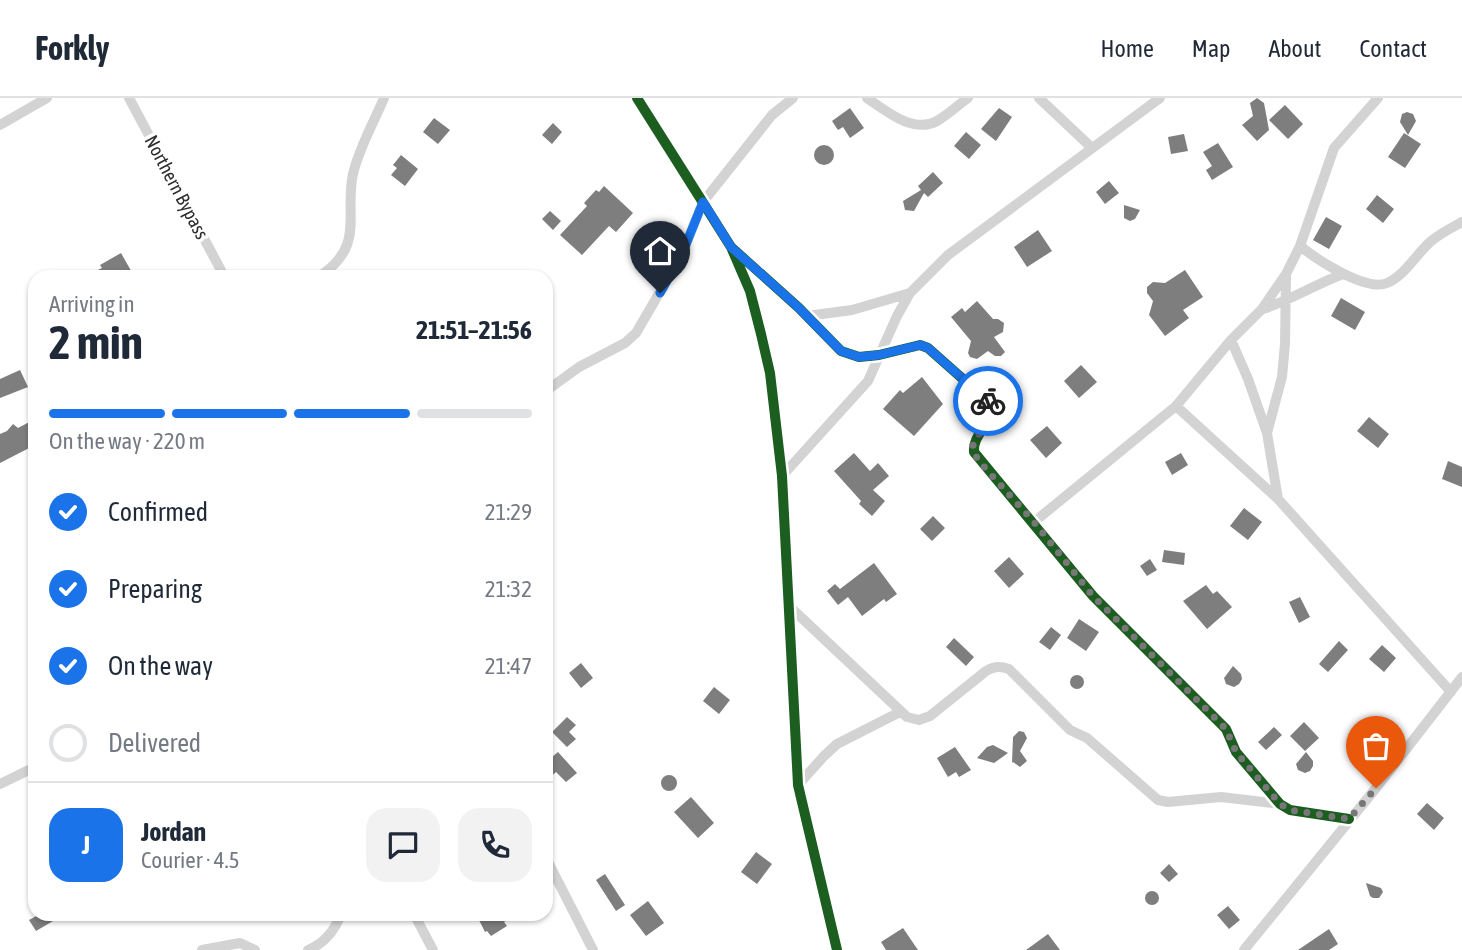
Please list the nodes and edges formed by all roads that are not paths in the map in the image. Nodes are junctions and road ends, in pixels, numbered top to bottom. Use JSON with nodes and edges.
{"nodes":[{"id":1,"x":47,"y":98,"type":"edge"},
{"id":2,"x":129,"y":98,"type":"edge"},
{"id":3,"x":384,"y":98,"type":"edge"},
{"id":4,"x":637,"y":98,"type":"edge"},
{"id":5,"x":793,"y":98,"type":"edge"},
{"id":6,"x":867,"y":98,"type":"edge"},
{"id":7,"x":968,"y":98,"type":"edge"},
{"id":8,"x":1039,"y":98,"type":"edge"},
{"id":9,"x":1160,"y":98,"type":"edge"},
{"id":10,"x":1378,"y":98,"type":"edge"},
{"id":11,"x":0,"y":125,"type":"edge"},
{"id":12,"x":1092,"y":148,"type":"junction"},
{"id":13,"x":703,"y":202,"type":"junction"},
{"id":14,"x":1462,"y":222,"type":"edge"},
{"id":15,"x":1300,"y":246,"type":"junction"},
{"id":16,"x":731,"y":247,"type":"junction"},
{"id":17,"x":221,"y":270,"type":"edge"},
{"id":18,"x":326,"y":270,"type":"edge"},
{"id":19,"x":1286,"y":274,"type":"junction"},
{"id":20,"x":1343,"y":274,"type":"junction"},
{"id":21,"x":910,"y":293,"type":"junction"},
{"id":22,"x":1284,"y":302,"type":"junction"},
{"id":23,"x":1262,"y":309,"type":"junction"},
{"id":24,"x":807,"y":316,"type":"junction"},
{"id":25,"x":1231,"y":340,"type":"junction"},
{"id":26,"x":879,"y":355,"type":"junction"},
{"id":27,"x":553,"y":386,"type":"edge"},
{"id":28,"x":1176,"y":407,"type":"junction"},
{"id":29,"x":1266,"y":433,"type":"junction"},
{"id":30,"x":782,"y":476,"type":"junction"},
{"id":31,"x":1278,"y":499,"type":"junction"},
{"id":32,"x":1034,"y":522,"type":"junction"},
{"id":33,"x":789,"y":606,"type":"junction"},
{"id":34,"x":1462,"y":677,"type":"edge"},
{"id":35,"x":1451,"y":692,"type":"junction"},
{"id":36,"x":900,"y":712,"type":"junction"},
{"id":37,"x":28,"y":770,"type":"edge"},
{"id":38,"x":0,"y":784,"type":"edge"},
{"id":39,"x":799,"y":785,"type":"junction"},
{"id":40,"x":1280,"y":804,"type":"junction"},
{"id":41,"x":1349,"y":819,"type":"junction"},
{"id":42,"x":553,"y":872,"type":"edge"},
{"id":43,"x":338,"y":921,"type":"edge"},
{"id":44,"x":418,"y":921,"type":"edge"},
{"id":45,"x":202,"y":950,"type":"edge"},
{"id":46,"x":256,"y":950,"type":"edge"},
{"id":47,"x":308,"y":950,"type":"edge"},
{"id":48,"x":433,"y":950,"type":"edge"},
{"id":49,"x":593,"y":950,"type":"edge"},
{"id":50,"x":838,"y":950,"type":"edge"},
{"id":51,"x":1244,"y":950,"type":"edge"}],
"edges":[{"from":1,"to":11,"type":"street"},
{"from":2,"to":17,"type":"street","name":"Northern Bypass"},
{"from":3,"to":18,"type":"street"},
{"from":4,"to":13,"type":"street"},
{"from":5,"to":13,"type":"street"},
{"from":6,"to":7,"type":"street"},
{"from":8,"to":12,"type":"street"},
{"from":9,"to":12,"type":"street"},
{"from":10,"to":15,"type":"street"},
{"from":12,"to":21,"type":"street"},
{"from":13,"to":16,"type":"street"},
{"from":13,"to":27,"type":"street"},
{"from":14,"to":20,"type":"street"},
{"from":15,"to":19,"type":"street"},
{"from":15,"to":20,"type":"street"},
{"from":16,"to":24,"type":"street"},
{"from":16,"to":30,"type":"street"},
{"from":19,"to":22,"type":"street"},
{"from":19,"to":23,"type":"street"},
{"from":20,"to":22,"type":"street"},
{"from":21,"to":24,"type":"street"},
{"from":21,"to":26,"type":"street"},
{"from":22,"to":23,"type":"street"},
{"from":22,"to":29,"type":"street"},
{"from":23,"to":25,"type":"street"},
{"from":24,"to":26,"type":"street"},
{"from":25,"to":28,"type":"street"},
{"from":25,"to":29,"type":"street"},
{"from":26,"to":30,"type":"street"},
{"from":26,"to":32,"type":"street"},
{"from":28,"to":31,"type":"street"},
{"from":28,"to":32,"type":"street"},
{"from":29,"to":31,"type":"street"},
{"from":30,"to":33,"type":"street"},
{"from":31,"to":35,"type":"street"},
{"from":32,"to":40,"type":"street"},
{"from":33,"to":36,"type":"street"},
{"from":33,"to":39,"type":"street"},
{"from":34,"to":35,"type":"street"},
{"from":35,"to":41,"type":"street"},
{"from":36,"to":39,"type":"street"},
{"from":36,"to":40,"type":"street"},
{"from":37,"to":38,"type":"street"},
{"from":39,"to":50,"type":"street"},
{"from":40,"to":41,"type":"street"},
{"from":41,"to":51,"type":"street"},
{"from":42,"to":49,"type":"street"},
{"from":43,"to":47,"type":"street"},
{"from":44,"to":48,"type":"street"},
{"from":45,"to":46,"type":"street"}]}
